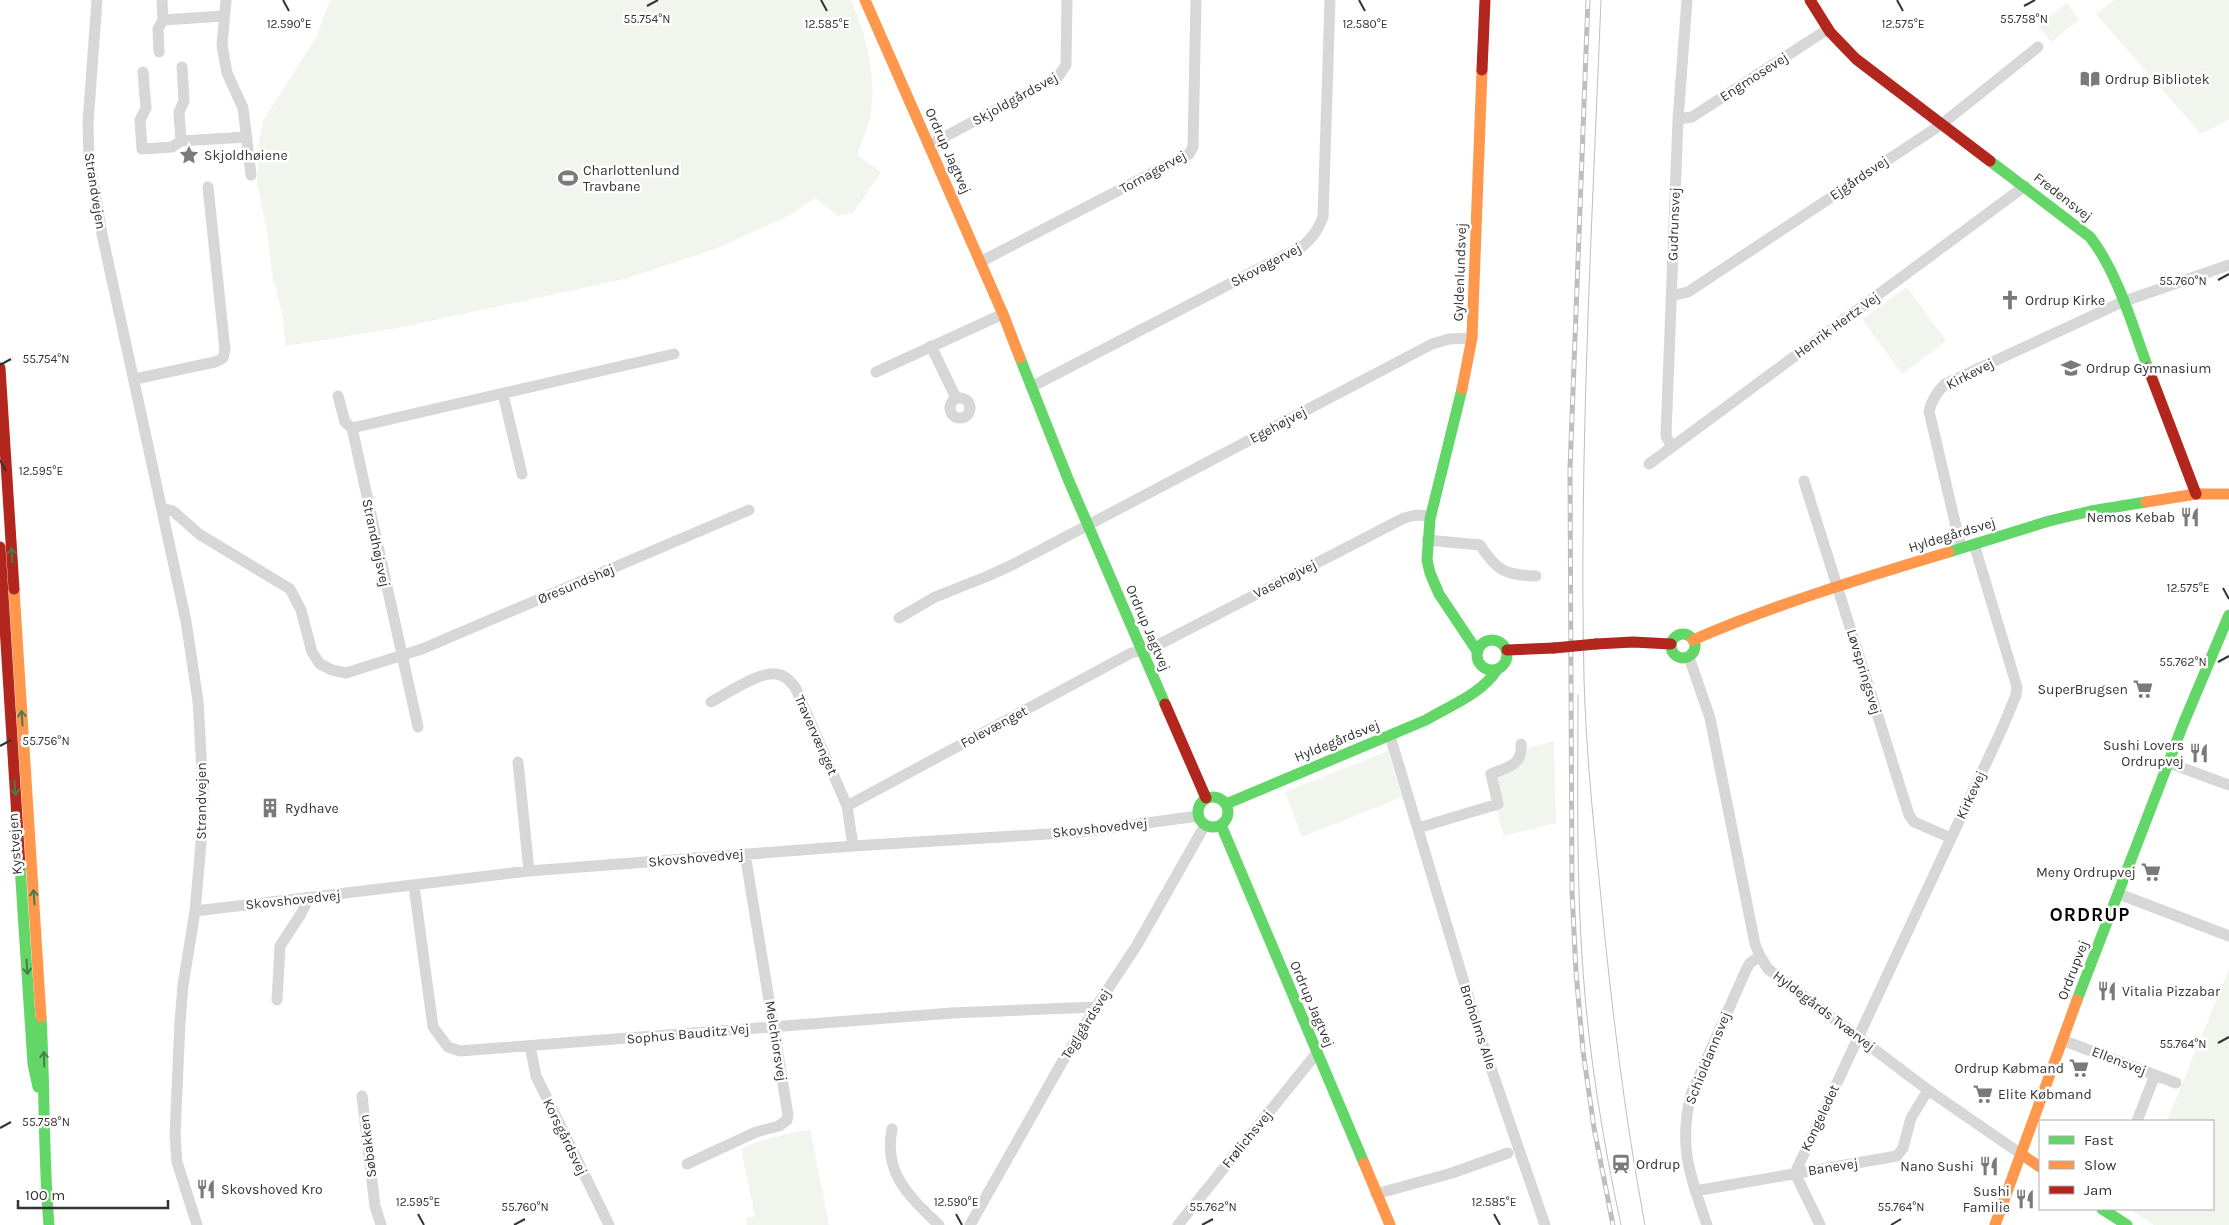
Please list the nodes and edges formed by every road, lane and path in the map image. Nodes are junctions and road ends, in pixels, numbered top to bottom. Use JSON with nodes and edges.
{"nodes":[{"id":1,"x":97,"y":0,"type":"edge"},
{"id":2,"x":162,"y":0,"type":"edge"},
{"id":3,"x":226,"y":0,"type":"edge"},
{"id":4,"x":865,"y":0,"type":"edge"},
{"id":5,"x":1067,"y":0,"type":"edge"},
{"id":6,"x":1196,"y":0,"type":"edge"},
{"id":7,"x":1330,"y":0,"type":"edge"},
{"id":8,"x":1485,"y":0,"type":"edge"},
{"id":9,"x":1687,"y":0,"type":"edge"},
{"id":10,"x":1810,"y":0,"type":"edge"},
{"id":11,"x":224,"y":16,"type":"junction"},
{"id":12,"x":163,"y":20,"type":"junction"},
{"id":13,"x":1828,"y":29,"type":"junction"},
{"id":14,"x":2038,"y":47,"type":"dead end"},
{"id":15,"x":159,"y":52,"type":"dead end"},
{"id":16,"x":182,"y":67,"type":"dead end"},
{"id":17,"x":143,"y":72,"type":"dead end"},
{"id":18,"x":1678,"y":120,"type":"junction"},
{"id":19,"x":1942,"y":124,"type":"junction"},
{"id":20,"x":247,"y":137,"type":"junction"},
{"id":21,"x":181,"y":141,"type":"junction"},
{"id":22,"x":928,"y":145,"type":"junction"},
{"id":23,"x":251,"y":175,"type":"dead end"},
{"id":24,"x":2025,"y":186,"type":"junction"},
{"id":25,"x":208,"y":187,"type":"dead end"},
{"id":26,"x":980,"y":262,"type":"junction"},
{"id":27,"x":2229,"y":265,"type":"edge"},
{"id":28,"x":1672,"y":296,"type":"junction"},
{"id":29,"x":2122,"y":302,"type":"junction"},
{"id":30,"x":1003,"y":314,"type":"junction"},
{"id":31,"x":1472,"y":338,"type":"junction"},
{"id":32,"x":931,"y":346,"type":"junction"},
{"id":33,"x":674,"y":354,"type":"dead end"},
{"id":34,"x":0,"y":368,"type":"edge"},
{"id":35,"x":876,"y":372,"type":"dead end"},
{"id":36,"x":134,"y":379,"type":"junction"},
{"id":37,"x":1031,"y":387,"type":"junction"},
{"id":38,"x":503,"y":394,"type":"junction"},
{"id":39,"x":338,"y":396,"type":"dead end"},
{"id":40,"x":956,"y":398,"type":"dead end"},
{"id":41,"x":352,"y":428,"type":"junction"},
{"id":42,"x":1672,"y":447,"type":"junction"},
{"id":43,"x":1649,"y":464,"type":"dead end"},
{"id":44,"x":522,"y":474,"type":"dead end"},
{"id":45,"x":1804,"y":481,"type":"dead end"},
{"id":46,"x":2196,"y":494,"type":"junction"},
{"id":47,"x":2229,"y":494,"type":"edge"},
{"id":48,"x":162,"y":508,"type":"junction"},
{"id":49,"x":749,"y":510,"type":"dead end"},
{"id":50,"x":1431,"y":516,"type":"junction"},
{"id":51,"x":1088,"y":524,"type":"junction"},
{"id":52,"x":1428,"y":540,"type":"junction"},
{"id":53,"x":1974,"y":544,"type":"junction"},
{"id":54,"x":0,"y":547,"type":"edge"},
{"id":55,"x":1961,"y":548,"type":"junction"},
{"id":56,"x":1536,"y":576,"type":"dead end"},
{"id":57,"x":1837,"y":586,"type":"junction"},
{"id":58,"x":2229,"y":615,"type":"edge"},
{"id":59,"x":899,"y":618,"type":"dead end"},
{"id":60,"x":1693,"y":640,"type":"junction"},
{"id":61,"x":1671,"y":644,"type":"junction"},
{"id":62,"x":1481,"y":646,"type":"junction"},
{"id":63,"x":1142,"y":651,"type":"junction"},
{"id":64,"x":1507,"y":655,"type":"junction"},
{"id":65,"x":401,"y":657,"type":"junction"},
{"id":66,"x":1689,"y":657,"type":"junction"},
{"id":67,"x":1482,"y":667,"type":"junction"},
{"id":68,"x":1497,"y":670,"type":"junction"},
{"id":69,"x":711,"y":702,"type":"dead end"},
{"id":70,"x":1457,"y":702,"type":"junction"},
{"id":71,"x":418,"y":727,"type":"dead end"},
{"id":72,"x":1390,"y":736,"type":"junction"},
{"id":73,"x":1521,"y":744,"type":"dead end"},
{"id":74,"x":518,"y":762,"type":"dead end"},
{"id":75,"x":2169,"y":764,"type":"junction"},
{"id":76,"x":2229,"y":785,"type":"edge"},
{"id":77,"x":1206,"y":798,"type":"junction"},
{"id":78,"x":1226,"y":804,"type":"junction"},
{"id":79,"x":848,"y":806,"type":"junction"},
{"id":80,"x":1201,"y":820,"type":"junction"},
{"id":81,"x":1221,"y":825,"type":"junction"},
{"id":82,"x":1418,"y":828,"type":"junction"},
{"id":83,"x":1951,"y":838,"type":"junction"},
{"id":84,"x":853,"y":846,"type":"junction"},
{"id":85,"x":745,"y":854,"type":"junction"},
{"id":86,"x":529,"y":871,"type":"junction"},
{"id":87,"x":414,"y":886,"type":"junction"},
{"id":88,"x":2119,"y":894,"type":"junction"},
{"id":89,"x":308,"y":899,"type":"junction"},
{"id":90,"x":195,"y":911,"type":"junction"},
{"id":91,"x":2229,"y":936,"type":"edge"},
{"id":92,"x":1760,"y":956,"type":"junction"},
{"id":93,"x":277,"y":1000,"type":"dead end"},
{"id":94,"x":1096,"y":1006,"type":"junction"},
{"id":95,"x":773,"y":1027,"type":"junction"},
{"id":96,"x":1857,"y":1037,"type":"junction"},
{"id":97,"x":2062,"y":1040,"type":"junction"},
{"id":98,"x":530,"y":1046,"type":"junction"},
{"id":99,"x":1316,"y":1054,"type":"junction"},
{"id":100,"x":2155,"y":1075,"type":"junction"},
{"id":101,"x":2176,"y":1083,"type":"dead end"},
{"id":102,"x":1928,"y":1090,"type":"junction"},
{"id":103,"x":362,"y":1096,"type":"dead end"},
{"id":104,"x":43,"y":1108,"type":"junction"},
{"id":105,"x":2137,"y":1120,"type":"edge"},
{"id":106,"x":892,"y":1129,"type":"dead end"},
{"id":107,"x":1508,"y":1153,"type":"dead end"},
{"id":108,"x":2021,"y":1154,"type":"junction"},
{"id":109,"x":687,"y":1164,"type":"dead end"},
{"id":110,"x":2039,"y":1166,"type":"edge"},
{"id":111,"x":1795,"y":1173,"type":"junction"},
{"id":112,"x":1695,"y":1191,"type":"junction"},
{"id":113,"x":1376,"y":1194,"type":"junction"},
{"id":114,"x":2104,"y":1210,"type":"edge"},
{"id":115,"x":49,"y":1225,"type":"edge"},
{"id":116,"x":197,"y":1225,"type":"edge"},
{"id":117,"x":381,"y":1225,"type":"edge"},
{"id":118,"x":608,"y":1225,"type":"edge"},
{"id":119,"x":939,"y":1225,"type":"edge"},
{"id":120,"x":970,"y":1225,"type":"edge"},
{"id":121,"x":1178,"y":1225,"type":"edge"},
{"id":122,"x":1390,"y":1225,"type":"edge"},
{"id":123,"x":1545,"y":1225,"type":"edge"},
{"id":124,"x":1707,"y":1225,"type":"edge"},
{"id":125,"x":1820,"y":1225,"type":"edge"},
{"id":126,"x":1995,"y":1225,"type":"edge"},
{"id":127,"x":2127,"y":1225,"type":"edge"}],
"edges":[{"from":1,"to":36,"type":"street","name":"Strandvejen"},
{"from":2,"to":12,"type":"street"},
{"from":3,"to":11,"type":"street"},
{"from":4,"to":22,"type":"street","name":"Ordrup Jagtvej"},
{"from":5,"to":22,"type":"street","name":"Skjoldgårdsvej"},
{"from":6,"to":26,"type":"street","name":"Tornagervej"},
{"from":7,"to":37,"type":"street","name":"Skovagervej"},
{"from":8,"to":31,"type":"street","name":"Gyldenlundsvej"},
{"from":9,"to":18,"type":"street","name":"Gudrunsvej"},
{"from":10,"to":13,"type":"street","name":"Fredensvej"},
{"from":11,"to":12,"type":"street"},
{"from":11,"to":20,"type":"street"},
{"from":12,"to":15,"type":"street"},
{"from":13,"to":18,"type":"street","name":"Engmosevej"},
{"from":13,"to":19,"type":"street","name":"Fredensvej"},
{"from":14,"to":19,"type":"street","name":"Ejgårdsvej"},
{"from":16,"to":21,"type":"street"},
{"from":17,"to":21,"type":"street"},
{"from":18,"to":28,"type":"street","name":"Gudrunsvej"},
{"from":19,"to":24,"type":"street","name":"Fredensvej"},
{"from":19,"to":28,"type":"street","name":"Ejgårdsvej"},
{"from":20,"to":21,"type":"street"},
{"from":20,"to":23,"type":"street"},
{"from":22,"to":26,"type":"street","name":"Ordrup Jagtvej"},
{"from":24,"to":29,"type":"street","name":"Fredensvej"},
{"from":24,"to":42,"type":"street","name":"Henrik Hertz Vej"},
{"from":25,"to":36,"type":"street"},
{"from":26,"to":30,"type":"street","name":"Ordrup Jagtvej"},
{"from":27,"to":29,"type":"street","name":"Kirkevej"},
{"from":28,"to":42,"type":"street","name":"Gudrunsvej"},
{"from":29,"to":46,"type":"street","name":"Fredensvej"},
{"from":29,"to":55,"type":"street","name":"Kirkevej"},
{"from":30,"to":32,"type":"street"},
{"from":30,"to":37,"type":"street","name":"Ordrup Jagtvej"},
{"from":31,"to":50,"type":"street","name":"Gyldenlundsvej"},
{"from":31,"to":51,"type":"street","name":"Egehøjvej"},
{"from":32,"to":35,"type":"street"},
{"from":32,"to":40,"type":"street"},
{"from":33,"to":38,"type":"street"},
{"from":104,"to":34,"type":"street","name":"Kystvejen","one_way":true},
{"from":36,"to":48,"type":"street","name":"Strandvejen"},
{"from":37,"to":51,"type":"street","name":"Ordrup Jagtvej"},
{"from":38,"to":41,"type":"street"},
{"from":38,"to":44,"type":"street"},
{"from":39,"to":41,"type":"street","name":"Strandhøjsvej"},
{"from":41,"to":65,"type":"street","name":"Strandhøjsvej"},
{"from":42,"to":43,"type":"street","name":"Henrik Hertz Vej"},
{"from":45,"to":57,"type":"street","name":"Løvspringsvej"},
{"from":46,"to":47,"type":"street","name":"Hyldegårdsvej"},
{"from":46,"to":53,"type":"street","name":"Hyldegårdsvej"},
{"from":48,"to":65,"type":"street","name":"Øresundshøj"},
{"from":48,"to":90,"type":"street","name":"Strandvejen"},
{"from":49,"to":65,"type":"street","name":"Øresundshøj"},
{"from":50,"to":52,"type":"street","name":"Gyldenlundsvej"},
{"from":50,"to":63,"type":"street","name":"Vasehøjvej"},
{"from":51,"to":59,"type":"street"},
{"from":51,"to":63,"type":"street","name":"Ordrup Jagtvej"},
{"from":52,"to":56,"type":"street"},
{"from":52,"to":62,"type":"street","name":"Gyldenlundsvej"},
{"from":53,"to":55,"type":"street","name":"Hyldegårdsvej"},
{"from":53,"to":83,"type":"street","name":"Kirkevej"},
{"from":54,"to":104,"type":"street","name":"Kystvejen","one_way":true},
{"from":55,"to":57,"type":"street","name":"Hyldegårdsvej"},
{"from":57,"to":60,"type":"street","name":"Hyldegårdsvej"},
{"from":57,"to":83,"type":"street","name":"Løvspringsvej"},
{"from":58,"to":75,"type":"street","name":"Ordrupvej"},
{"from":60,"to":61,"type":"street"},
{"from":60,"to":66,"type":"street"},
{"from":61,"to":64,"type":"street","bridge":true},
{"from":61,"to":66,"type":"street"},
{"from":62,"to":64,"type":"street"},
{"from":62,"to":67,"type":"street"},
{"from":63,"to":77,"type":"street","name":"Ordrup Jagtvej"},
{"from":63,"to":79,"type":"street","name":"Folevænget"},
{"from":64,"to":68,"type":"street"},
{"from":65,"to":71,"type":"street"},
{"from":66,"to":92,"type":"street","name":"Hyldegårds Tværvej"},
{"from":67,"to":68,"type":"street"},
{"from":67,"to":70,"type":"street","name":"Hyldegårdsvej"},
{"from":68,"to":70,"type":"street","name":"Hyldegårdsvej"},
{"from":69,"to":79,"type":"street","name":"Travervænget"},
{"from":70,"to":72,"type":"street","name":"Hyldegårdsvej"},
{"from":72,"to":78,"type":"street","name":"Hyldegårdsvej"},
{"from":72,"to":82,"type":"street","name":"Broholms Alle"},
{"from":73,"to":82,"type":"street"},
{"from":74,"to":86,"type":"street"},
{"from":75,"to":76,"type":"street"},
{"from":75,"to":88,"type":"street","name":"Ordrupvej"},
{"from":77,"to":78,"type":"street"},
{"from":77,"to":80,"type":"street"},
{"from":78,"to":81,"type":"street"},
{"from":79,"to":84,"type":"street","name":"Travervænget"},
{"from":80,"to":81,"type":"street"},
{"from":80,"to":84,"type":"street","name":"Skovshovedvej"},
{"from":80,"to":94,"type":"street","name":"Teglgårdsvej"},
{"from":81,"to":99,"type":"street","name":"Ordrup Jagtvej"},
{"from":82,"to":123,"type":"street","name":"Broholms Alle"},
{"from":83,"to":96,"type":"street","name":"Kirkevej"},
{"from":84,"to":85,"type":"street","name":"Skovshovedvej"},
{"from":85,"to":86,"type":"street","name":"Skovshovedvej"},
{"from":85,"to":95,"type":"street","name":"Melchiorsvej"},
{"from":86,"to":87,"type":"street","name":"Skovshovedvej"},
{"from":87,"to":89,"type":"street","name":"Skovshovedvej"},
{"from":87,"to":98,"type":"street","name":"Sophus Bauditz Vej"},
{"from":88,"to":91,"type":"street"},
{"from":88,"to":97,"type":"street","name":"Ordrupvej"},
{"from":89,"to":90,"type":"street","name":"Skovshovedvej"},
{"from":89,"to":93,"type":"street"},
{"from":90,"to":116,"type":"street","name":"Strandvejen"},
{"from":92,"to":96,"type":"street","name":"Hyldegårds Tværvej"},
{"from":92,"to":112,"type":"street","name":"Schioldannsvej"},
{"from":94,"to":95,"type":"street","name":"Sophus Bauditz Vej"},
{"from":94,"to":120,"type":"street","name":"Teglgårdsvej"},
{"from":95,"to":98,"type":"street","name":"Sophus Bauditz Vej"},
{"from":95,"to":109,"type":"street","name":"Melchiorsvej"},
{"from":96,"to":102,"type":"street","name":"Hyldegårds Tværvej"},
{"from":96,"to":111,"type":"street","name":"Kongeledet"},
{"from":97,"to":100,"type":"street","name":"Ellensvej"},
{"from":97,"to":108,"type":"street","name":"Ordrupvej"},
{"from":98,"to":118,"type":"street","name":"Korsgårdsvej"},
{"from":99,"to":113,"type":"street","name":"Ordrup Jagtvej"},
{"from":99,"to":121,"type":"street","name":"Frølichsvej"},
{"from":100,"to":101,"type":"street","name":"Ellensvej"},
{"from":100,"to":105,"type":"street"},
{"from":102,"to":108,"type":"street","name":"Hyldegårds Tværvej"},
{"from":102,"to":111,"type":"street","name":"Banevej"},
{"from":103,"to":117,"type":"street","name":"Søbakken"},
{"from":104,"to":115,"type":"street","name":"Kystvejen"},
{"from":106,"to":119,"type":"street"},
{"from":107,"to":113,"type":"street"},
{"from":108,"to":110,"type":"street"},
{"from":108,"to":126,"type":"street","name":"Ordrupvej"},
{"from":111,"to":112,"type":"street","name":"Banevej"},
{"from":111,"to":125,"type":"street"},
{"from":112,"to":124,"type":"street","name":"Schioldannsvej"},
{"from":113,"to":122,"type":"street","name":"Ordrup Jagtvej"},
{"from":114,"to":127,"type":"street"}]}
